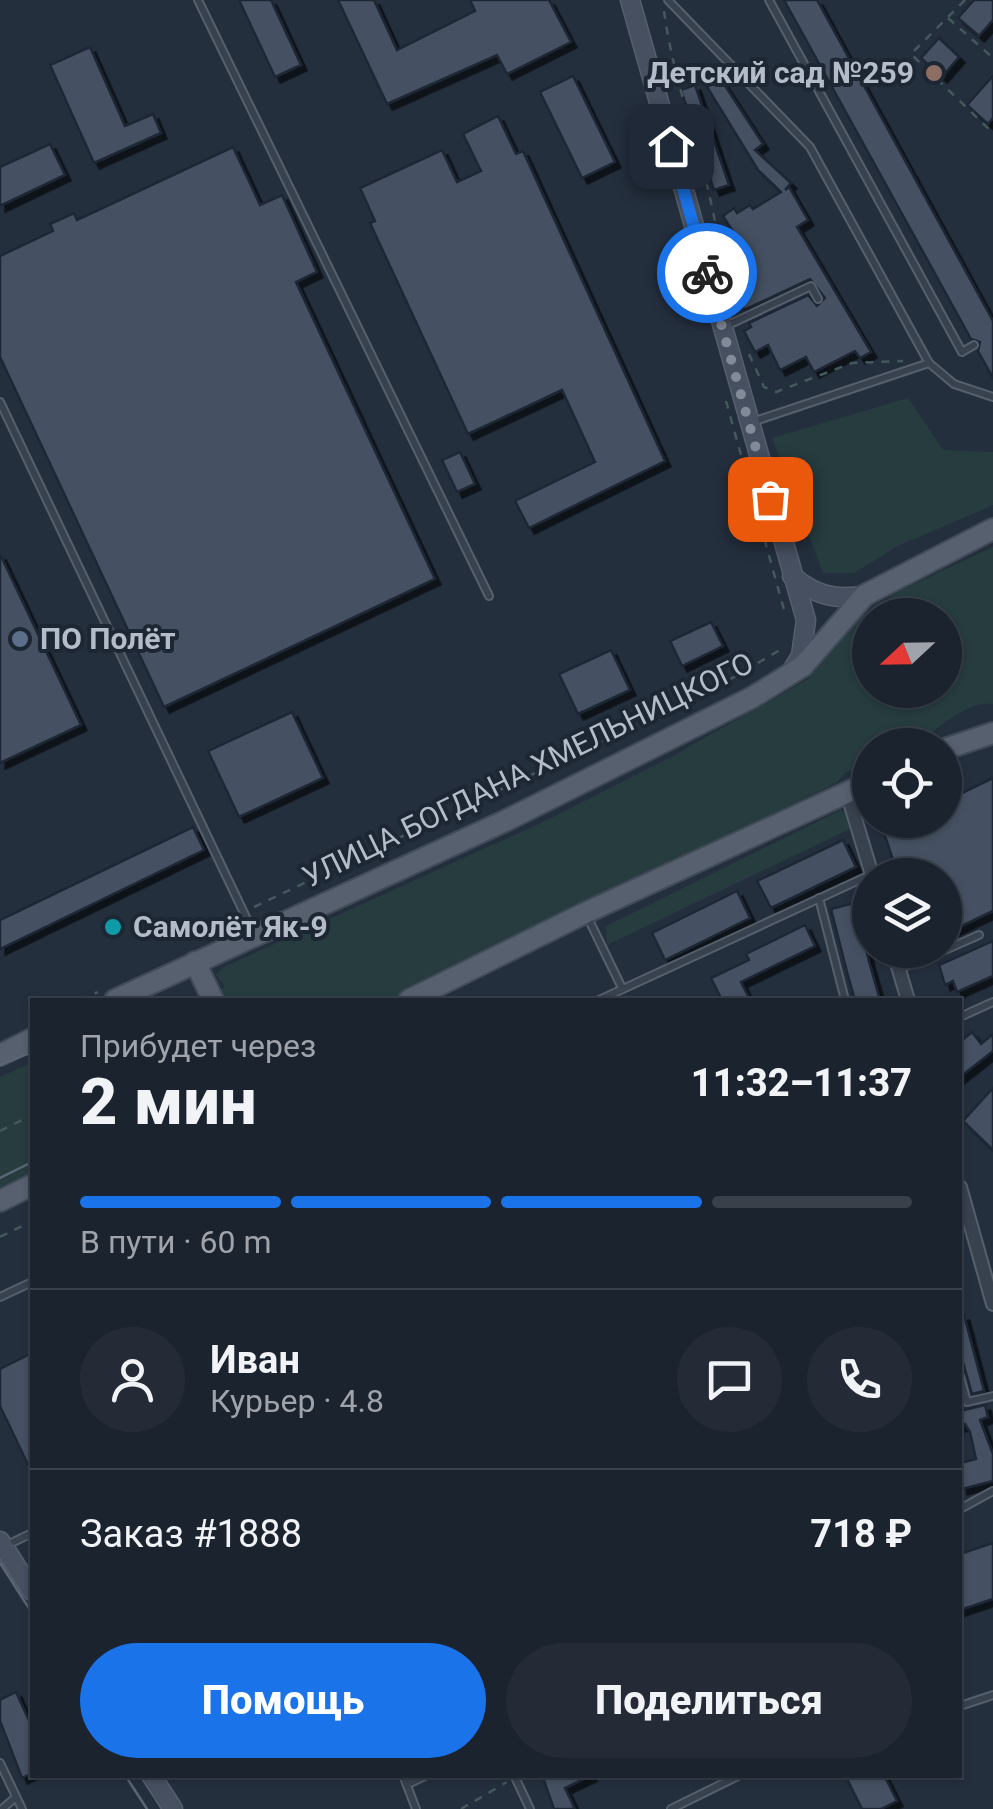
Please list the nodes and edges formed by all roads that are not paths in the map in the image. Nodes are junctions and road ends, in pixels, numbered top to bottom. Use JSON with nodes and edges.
{"nodes":[{"id":1,"x":198,"y":0,"type":"edge"},
{"id":2,"x":630,"y":0,"type":"edge"},
{"id":3,"x":668,"y":0,"type":"edge"},
{"id":4,"x":768,"y":0,"type":"edge"},
{"id":5,"x":818,"y":298,"type":"dead end"},
{"id":6,"x":722,"y":328,"type":"junction"},
{"id":7,"x":974,"y":345,"type":"dead end"},
{"id":8,"x":928,"y":363,"type":"junction"},
{"id":9,"x":993,"y":397,"type":"edge"},
{"id":10,"x":0,"y":402,"type":"edge"},
{"id":11,"x":749,"y":424,"type":"junction"},
{"id":12,"x":993,"y":529,"type":"edge"},
{"id":13,"x":791,"y":575,"type":"junction"},
{"id":14,"x":865,"y":595,"type":"junction"},
{"id":15,"x":489,"y":596,"type":"dead end"},
{"id":16,"x":788,"y":676,"type":"junction"},
{"id":17,"x":993,"y":733,"type":"edge"},
{"id":18,"x":962,"y":743,"type":"edge"},
{"id":19,"x":993,"y":745,"type":"edge"},
{"id":20,"x":962,"y":747,"type":"edge"},
{"id":21,"x":852,"y":790,"type":"edge"},
{"id":22,"x":847,"y":792,"type":"junction"},
{"id":23,"x":866,"y":858,"type":"edge"},
{"id":24,"x":852,"y":884,"type":"edge"},
{"id":25,"x":820,"y":898,"type":"junction"},
{"id":26,"x":585,"y":913,"type":"junction"},
{"id":27,"x":979,"y":934,"type":"dead end"},
{"id":28,"x":254,"y":935,"type":"junction"},
{"id":29,"x":962,"y":942,"type":"edge"},
{"id":30,"x":195,"y":962,"type":"junction"},
{"id":31,"x":904,"y":968,"type":"edge"},
{"id":32,"x":899,"y":970,"type":"joint"},
{"id":33,"x":622,"y":988,"type":"junction"},
{"id":34,"x":112,"y":993,"type":"edge"},
{"id":35,"x":212,"y":998,"type":"edge"},
{"id":36,"x":414,"y":998,"type":"edge"},
{"id":37,"x":602,"y":998,"type":"edge"},
{"id":38,"x":845,"y":998,"type":"edge"},
{"id":39,"x":907,"y":998,"type":"edge"},
{"id":40,"x":993,"y":1002,"type":"edge"},
{"id":41,"x":962,"y":1015,"type":"edge"},
{"id":42,"x":30,"y":1040,"type":"edge"},
{"id":43,"x":0,"y":1055,"type":"edge"},
{"id":44,"x":30,"y":1186,"type":"edge"},
{"id":45,"x":962,"y":1194,"type":"edge"},
{"id":46,"x":0,"y":1201,"type":"edge"},
{"id":47,"x":30,"y":1283,"type":"edge"},
{"id":48,"x":0,"y":1297,"type":"edge"},
{"id":49,"x":993,"y":1304,"type":"edge"},
{"id":50,"x":962,"y":1386,"type":"edge"},
{"id":51,"x":993,"y":1396,"type":"edge"},
{"id":52,"x":993,"y":1491,"type":"edge"},
{"id":53,"x":962,"y":1508,"type":"edge"},
{"id":54,"x":30,"y":1534,"type":"edge"},
{"id":55,"x":2,"y":1544,"type":"edge"},
{"id":56,"x":30,"y":1588,"type":"edge"},
{"id":57,"x":993,"y":1695,"type":"edge"},
{"id":58,"x":962,"y":1705,"type":"edge"},
{"id":59,"x":0,"y":1763,"type":"edge"},
{"id":60,"x":154,"y":1778,"type":"edge"},
{"id":61,"x":405,"y":1778,"type":"edge"},
{"id":62,"x":421,"y":1778,"type":"edge"},
{"id":63,"x":516,"y":1778,"type":"edge"},
{"id":64,"x":734,"y":1778,"type":"edge"},
{"id":65,"x":408,"y":1784,"type":"junction"},
{"id":66,"x":16,"y":1796,"type":"junction"},
{"id":67,"x":2,"y":1809,"type":"edge"},
{"id":68,"x":22,"y":1809,"type":"edge"},
{"id":69,"x":174,"y":1809,"type":"edge"},
{"id":70,"x":416,"y":1809,"type":"edge"},
{"id":71,"x":530,"y":1809,"type":"edge"},
{"id":72,"x":671,"y":1809,"type":"edge"}],
"edges":[{"from":1,"to":15,"type":"lane"},
{"from":2,"to":6,"type":"main road"},
{"from":3,"to":8,"type":"lane"},
{"from":4,"to":7,"type":"lane"},
{"from":5,"to":6,"type":"lane"},
{"from":6,"to":11,"type":"main road"},
{"from":8,"to":9,"type":"lane"},
{"from":8,"to":11,"type":"lane"},
{"from":10,"to":28,"type":"lane"},
{"from":11,"to":13,"type":"main road"},
{"from":12,"to":14,"type":"main road","name":"УЛИЦА БОГДАНА ХМЕЛЬНИЦКОГО"},
{"from":13,"to":14,"type":"main road"},
{"from":13,"to":16,"type":"main road"},
{"from":14,"to":16,"type":"main road","name":"УЛИЦА БОГДАНА ХМЕЛЬНИЦКОГО"},
{"from":16,"to":28,"type":"main road","name":"УЛИЦА БОГДАНА ХМЕЛЬНИЦКОГО"},
{"from":17,"to":18,"type":"main road"},
{"from":19,"to":20,"type":"street"},
{"from":21,"to":22,"type":"main road"},
{"from":22,"to":23,"type":"street"},
{"from":22,"to":26,"type":"main road"},
{"from":24,"to":25,"type":"lane"},
{"from":25,"to":33,"type":"lane"},
{"from":25,"to":38,"type":"lane"},
{"from":26,"to":33,"type":"lane"},
{"from":26,"to":36,"type":"main road"},
{"from":27,"to":29,"type":"lane"},
{"from":28,"to":30,"type":"main road","name":"УЛИЦА БОГДАНА ХМЕЛЬНИЦКОГО"},
{"from":30,"to":34,"type":"main road","name":"УЛИЦА БОГДАНА ХМЕЛЬНИЦКОГО"},
{"from":30,"to":35,"type":"main road"},
{"from":31,"to":32,"type":"lane"},
{"from":32,"to":39,"type":"street"},
{"from":33,"to":37,"type":"lane"},
{"from":40,"to":41,"type":"lane"},
{"from":42,"to":43,"type":"main road"},
{"from":44,"to":46,"type":"main road"},
{"from":45,"to":49,"type":"street"},
{"from":47,"to":48,"type":"lane"},
{"from":50,"to":51,"type":"lane"},
{"from":52,"to":53,"type":"lane"},
{"from":54,"to":55,"type":"lane"},
{"from":55,"to":56,"type":"main road"},
{"from":57,"to":58,"type":"lane"},
{"from":59,"to":66,"type":"lane"},
{"from":60,"to":69,"type":"main road"},
{"from":61,"to":65,"type":"lane"},
{"from":62,"to":65,"type":"lane"},
{"from":63,"to":71,"type":"lane"},
{"from":64,"to":72,"type":"lane"},
{"from":65,"to":70,"type":"lane"},
{"from":66,"to":67,"type":"lane"},
{"from":66,"to":68,"type":"lane"}]}
